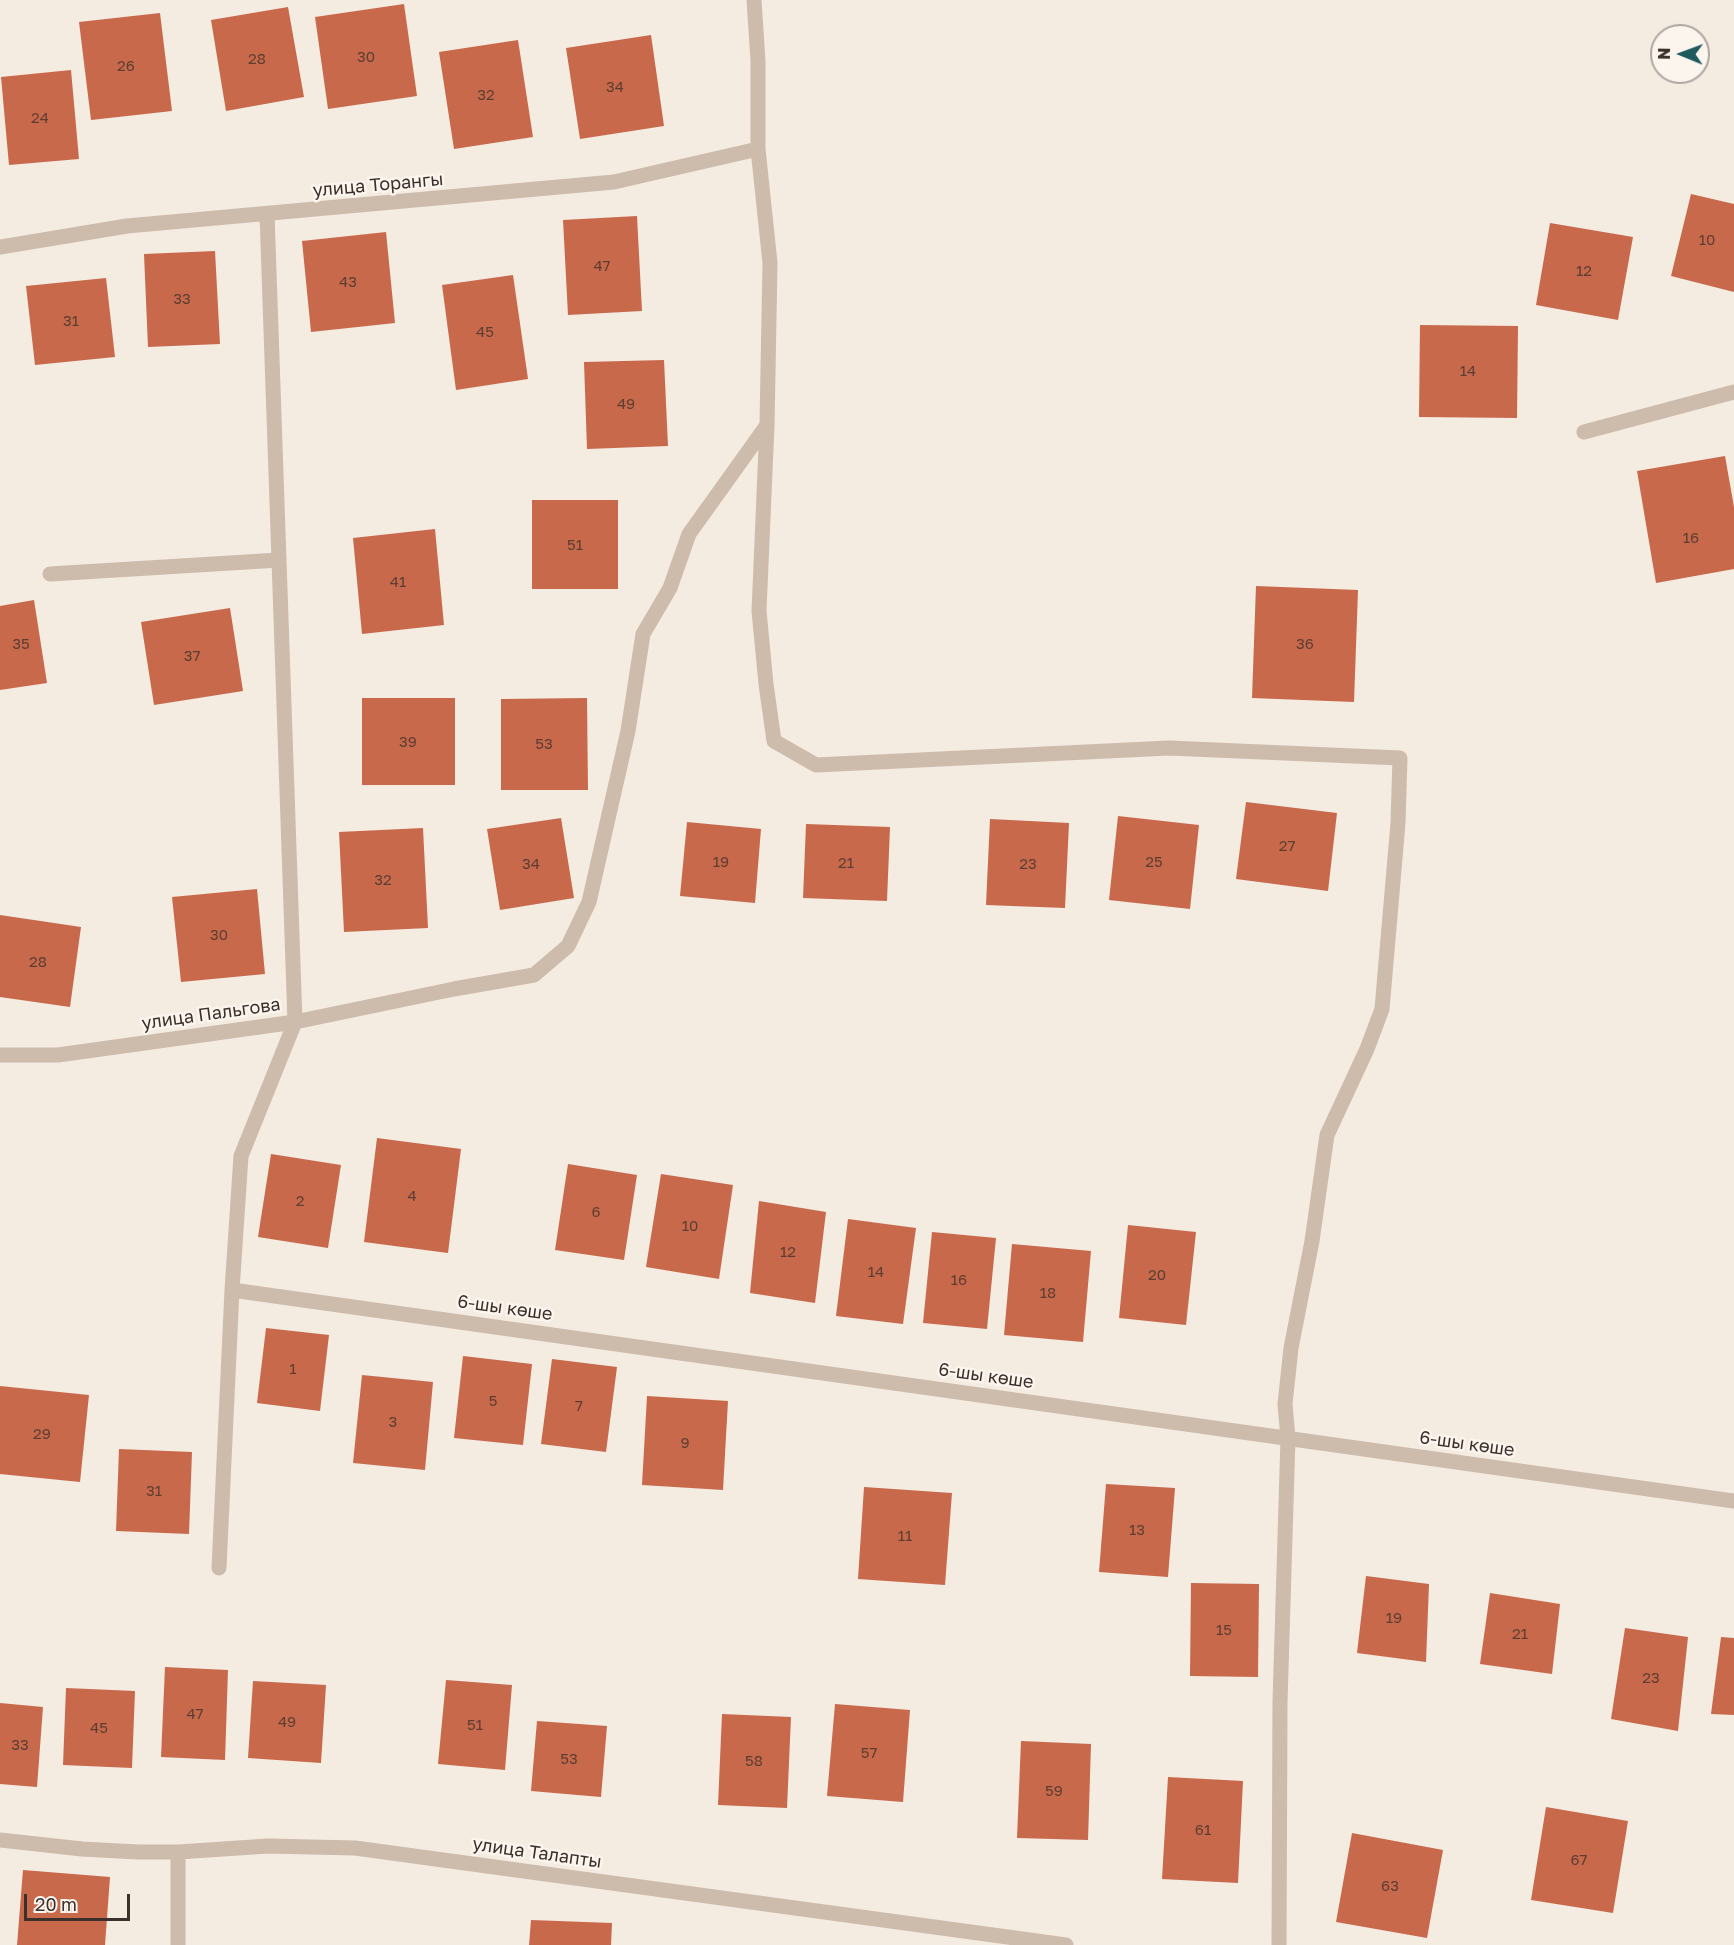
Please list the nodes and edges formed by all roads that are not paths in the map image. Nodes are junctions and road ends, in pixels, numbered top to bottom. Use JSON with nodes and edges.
{"nodes":[{"id":1,"x":754,"y":0,"type":"edge"},
{"id":2,"x":758,"y":149,"type":"junction"},
{"id":3,"x":267,"y":214,"type":"junction"},
{"id":4,"x":0,"y":247,"type":"edge"},
{"id":5,"x":1734,"y":392,"type":"edge"},
{"id":6,"x":767,"y":425,"type":"junction"},
{"id":7,"x":1584,"y":432,"type":"dead end"},
{"id":8,"x":279,"y":560,"type":"junction"},
{"id":9,"x":50,"y":574,"type":"dead end"},
{"id":10,"x":295,"y":1022,"type":"junction"},
{"id":11,"x":0,"y":1055,"type":"edge"},
{"id":12,"x":232,"y":1290,"type":"junction"},
{"id":13,"x":1288,"y":1438,"type":"junction"},
{"id":14,"x":1734,"y":1501,"type":"edge"},
{"id":15,"x":219,"y":1568,"type":"dead end"},
{"id":16,"x":0,"y":1840,"type":"edge"},
{"id":17,"x":178,"y":1852,"type":"junction"},
{"id":18,"x":178,"y":1945,"type":"edge"},
{"id":19,"x":1066,"y":1945,"type":"edge"},
{"id":20,"x":1279,"y":1945,"type":"edge"}],
"edges":[{"from":1,"to":2,"type":"street"},
{"from":2,"to":3,"type":"street","name":"улица Торангы"},
{"from":2,"to":6,"type":"street"},
{"from":3,"to":4,"type":"street","name":"улица Торангы"},
{"from":3,"to":8,"type":"street"},
{"from":5,"to":7,"type":"street"},
{"from":6,"to":10,"type":"street"},
{"from":6,"to":13,"type":"street"},
{"from":8,"to":9,"type":"street"},
{"from":8,"to":10,"type":"street"},
{"from":10,"to":11,"type":"street","name":"улица Пальгова"},
{"from":10,"to":12,"type":"street","name":"улица Пальгова"},
{"from":12,"to":13,"type":"street","name":"6-шы көше"},
{"from":12,"to":15,"type":"street","name":"улица Пальгова"},
{"from":13,"to":14,"type":"street","name":"6-шы көше"},
{"from":13,"to":20,"type":"street"},
{"from":16,"to":17,"type":"street","name":"улица Талапты"},
{"from":17,"to":18,"type":"street"},
{"from":17,"to":19,"type":"street","name":"улица Талапты"}]}
